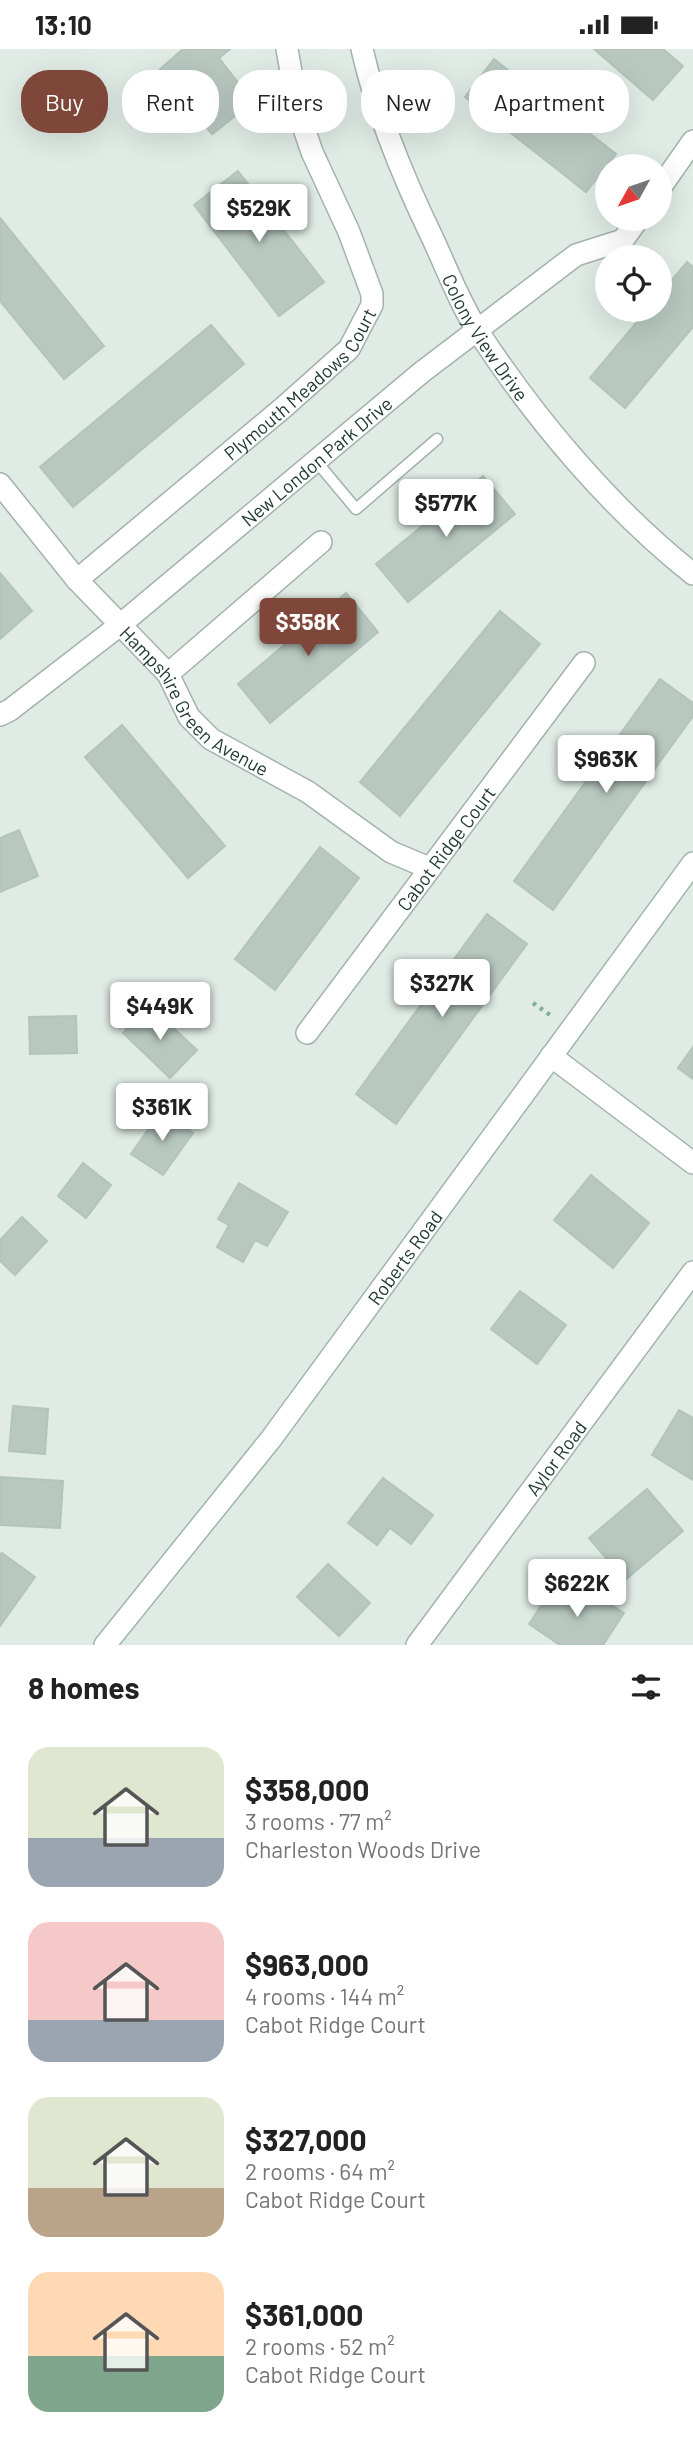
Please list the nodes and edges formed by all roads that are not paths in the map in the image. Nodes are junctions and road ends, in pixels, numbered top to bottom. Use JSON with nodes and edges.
{"nodes":[{"id":1,"x":287,"y":49,"type":"edge"},
{"id":2,"x":362,"y":49,"type":"edge"},
{"id":3,"x":693,"y":141,"type":"edge"},
{"id":4,"x":672,"y":171,"type":"edge"},
{"id":5,"x":629,"y":231,"type":"edge"},
{"id":6,"x":478,"y":331,"type":"junction"},
{"id":7,"x":437,"y":439,"type":"dead end"},
{"id":8,"x":316,"y":461,"type":"junction"},
{"id":9,"x":0,"y":484,"type":"edge"},
{"id":10,"x":321,"y":542,"type":"dead end"},
{"id":11,"x":693,"y":574,"type":"edge"},
{"id":12,"x":77,"y":580,"type":"junction"},
{"id":13,"x":120,"y":625,"type":"junction"},
{"id":14,"x":584,"y":663,"type":"dead end"},
{"id":15,"x":168,"y":674,"type":"junction"},
{"id":16,"x":0,"y":715,"type":"edge"},
{"id":17,"x":693,"y":863,"type":"edge"},
{"id":18,"x":429,"y":868,"type":"junction"},
{"id":19,"x":307,"y":1033,"type":"dead end"},
{"id":20,"x":551,"y":1056,"type":"junction"},
{"id":21,"x":693,"y":1163,"type":"edge"},
{"id":22,"x":693,"y":1272,"type":"edge"},
{"id":23,"x":105,"y":1645,"type":"edge"},
{"id":24,"x":417,"y":1645,"type":"edge"}],
"edges":[{"from":1,"to":12,"type":"street","name":"Plymouth Meadows Court"},
{"from":2,"to":6,"type":"street","name":"Colony View Drive"},
{"from":3,"to":4,"type":"street"},
{"from":5,"to":6,"type":"street","name":"New London Park Drive"},
{"from":6,"to":8,"type":"street","name":"New London Park Drive"},
{"from":6,"to":11,"type":"street","name":"Colony View Drive"},
{"from":7,"to":8,"type":"lane"},
{"from":8,"to":13,"type":"street","name":"New London Park Drive"},
{"from":9,"to":12,"type":"street","name":"Hampshire Green Avenue"},
{"from":10,"to":15,"type":"street"},
{"from":12,"to":13,"type":"street","name":"Hampshire Green Avenue"},
{"from":13,"to":15,"type":"street","name":"Hampshire Green Avenue"},
{"from":13,"to":16,"type":"street","name":"New London Park Drive"},
{"from":14,"to":18,"type":"street","name":"Cabot Ridge Court"},
{"from":15,"to":18,"type":"street","name":"Hampshire Green Avenue"},
{"from":17,"to":20,"type":"street","name":"Roberts Road"},
{"from":18,"to":19,"type":"street","name":"Cabot Ridge Court"},
{"from":20,"to":21,"type":"street"},
{"from":20,"to":23,"type":"street","name":"Roberts Road"},
{"from":22,"to":24,"type":"street","name":"Aylor Road"}]}
